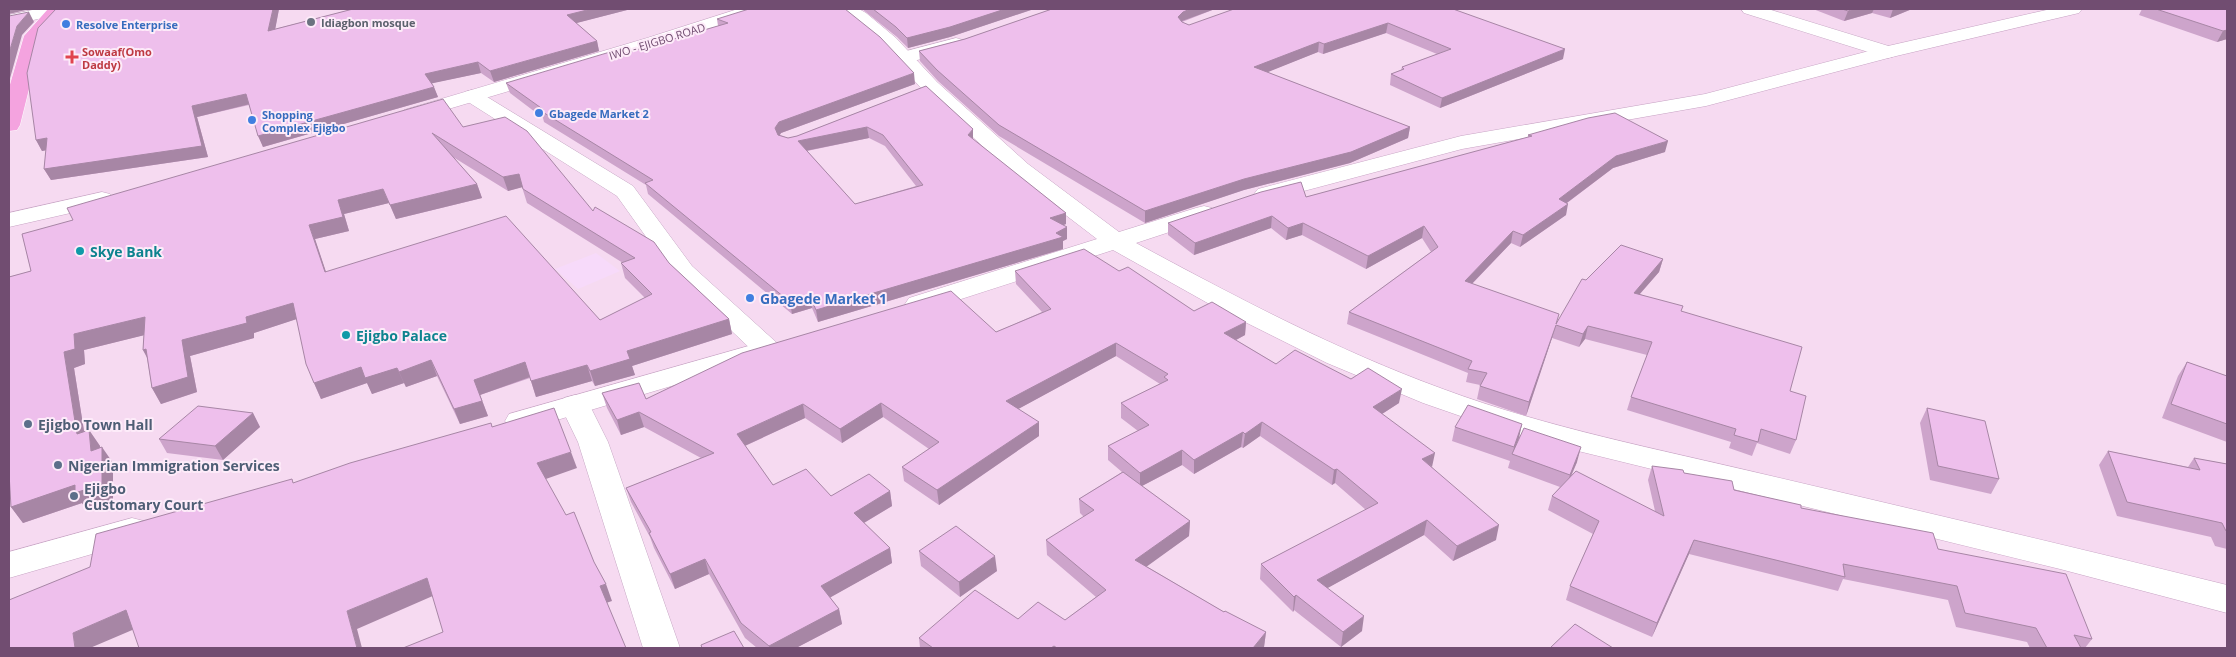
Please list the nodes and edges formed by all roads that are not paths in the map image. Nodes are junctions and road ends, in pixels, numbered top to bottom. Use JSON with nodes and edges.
{"nodes":[{"id":1,"x":58,"y":9,"type":"edge"},
{"id":2,"x":755,"y":9,"type":"edge"},
{"id":3,"x":847,"y":9,"type":"edge"},
{"id":4,"x":1750,"y":9,"type":"edge"},
{"id":5,"x":2073,"y":9,"type":"edge"},
{"id":6,"x":9,"y":20,"type":"edge"},
{"id":7,"x":976,"y":37,"type":"edge"},
{"id":8,"x":1888,"y":52,"type":"junction"},
{"id":9,"x":902,"y":58,"type":"junction"},
{"id":10,"x":472,"y":96,"type":"junction"},
{"id":11,"x":389,"y":120,"type":"edge"},
{"id":12,"x":9,"y":126,"type":"edge"},
{"id":13,"x":123,"y":194,"type":"edge"},
{"id":14,"x":9,"y":220,"type":"edge"},
{"id":15,"x":1117,"y":242,"type":"junction"},
{"id":16,"x":899,"y":310,"type":"edge"},
{"id":17,"x":575,"y":405,"type":"junction"},
{"id":18,"x":501,"y":427,"type":"edge"},
{"id":19,"x":151,"y":525,"type":"edge"},
{"id":20,"x":9,"y":565,"type":"edge"},
{"id":21,"x":2227,"y":599,"type":"edge"},
{"id":22,"x":662,"y":648,"type":"edge"}],
"edges":[{"from":1,"to":6,"type":"street"},
{"from":1,"to":12,"type":"main road"},
{"from":2,"to":10,"type":"street","name":"IWO - EJIGBO ROAD"},
{"from":3,"to":9,"type":"street"},
{"from":4,"to":8,"type":"street"},
{"from":5,"to":8,"type":"street"},
{"from":7,"to":9,"type":"street"},
{"from":8,"to":15,"type":"street"},
{"from":9,"to":15,"type":"street"},
{"from":10,"to":11,"type":"street","name":"IWO - EJIGBO ROAD"},
{"from":10,"to":17,"type":"street"},
{"from":13,"to":14,"type":"street"},
{"from":15,"to":16,"type":"street"},
{"from":15,"to":21,"type":"street"},
{"from":17,"to":18,"type":"street"},
{"from":17,"to":22,"type":"street"},
{"from":19,"to":20,"type":"street"}]}
